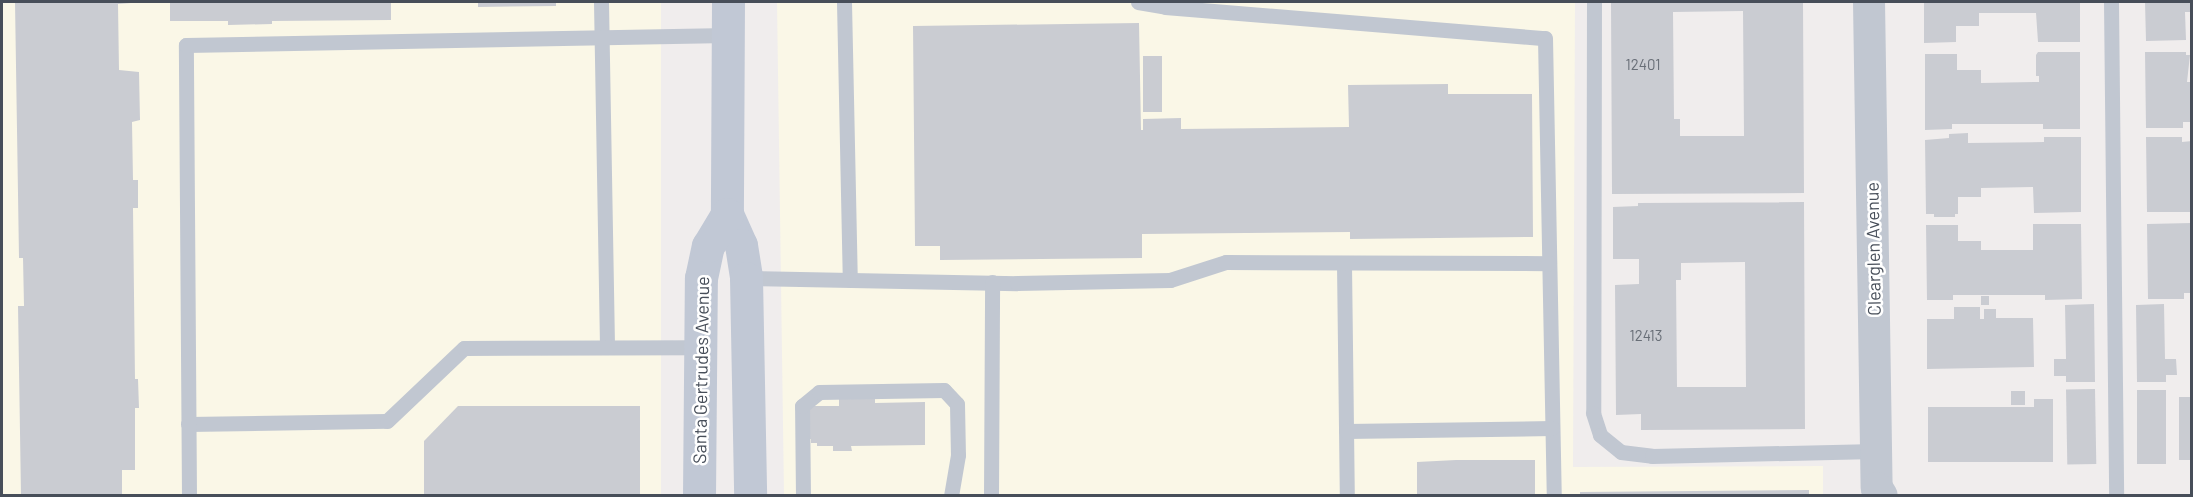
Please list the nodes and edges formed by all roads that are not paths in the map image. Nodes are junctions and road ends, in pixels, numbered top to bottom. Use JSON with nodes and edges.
{"nodes":[{"id":1,"x":601,"y":2,"type":"edge"},
{"id":2,"x":728,"y":2,"type":"edge"},
{"id":3,"x":844,"y":2,"type":"edge"},
{"id":4,"x":1138,"y":2,"type":"edge"},
{"id":5,"x":1594,"y":2,"type":"edge"},
{"id":6,"x":1869,"y":2,"type":"edge"},
{"id":7,"x":2111,"y":2,"type":"edge"},
{"id":8,"x":728,"y":35,"type":"junction"},
{"id":9,"x":602,"y":37,"type":"junction"},
{"id":10,"x":727,"y":214,"type":"junction"},
{"id":11,"x":1549,"y":263,"type":"junction"},
{"id":12,"x":1344,"y":264,"type":"junction"},
{"id":13,"x":746,"y":278,"type":"junction"},
{"id":14,"x":850,"y":280,"type":"junction"},
{"id":15,"x":992,"y":282,"type":"junction"},
{"id":16,"x":607,"y":347,"type":"junction"},
{"id":17,"x":698,"y":347,"type":"junction"},
{"id":18,"x":188,"y":424,"type":"junction"},
{"id":19,"x":1552,"y":428,"type":"junction"},
{"id":20,"x":1346,"y":431,"type":"junction"},
{"id":21,"x":1876,"y":451,"type":"junction"},
{"id":22,"x":189,"y":495,"type":"edge"},
{"id":23,"x":699,"y":495,"type":"edge"},
{"id":24,"x":750,"y":495,"type":"edge"},
{"id":25,"x":803,"y":495,"type":"edge"},
{"id":26,"x":951,"y":495,"type":"edge"},
{"id":27,"x":991,"y":495,"type":"edge"},
{"id":28,"x":1347,"y":495,"type":"edge"},
{"id":29,"x":1554,"y":495,"type":"edge"},
{"id":30,"x":1882,"y":495,"type":"edge"},
{"id":31,"x":2116,"y":495,"type":"edge"}],
"edges":[{"from":1,"to":9,"type":"lane"},
{"from":2,"to":8,"type":"main road"},
{"from":3,"to":14,"type":"lane"},
{"from":4,"to":11,"type":"lane"},
{"from":5,"to":21,"type":"lane"},
{"from":6,"to":21,"type":"street","name":"Clearglen Avenue"},
{"from":7,"to":31,"type":"lane"},
{"from":8,"to":9,"type":"lane"},
{"from":8,"to":10,"type":"main road"},
{"from":9,"to":16,"type":"lane"},
{"from":9,"to":18,"type":"lane"},
{"from":10,"to":13,"type":"main road"},
{"from":10,"to":17,"type":"main road","name":"Santa Gertrudes Avenue"},
{"from":11,"to":12,"type":"lane"},
{"from":11,"to":19,"type":"lane"},
{"from":12,"to":15,"type":"lane"},
{"from":12,"to":20,"type":"lane"},
{"from":13,"to":14,"type":"lane"},
{"from":13,"to":24,"type":"main road"},
{"from":14,"to":15,"type":"lane"},
{"from":15,"to":27,"type":"lane"},
{"from":16,"to":17,"type":"lane"},
{"from":16,"to":18,"type":"lane"},
{"from":17,"to":23,"type":"main road","name":"Santa Gertrudes Avenue"},
{"from":18,"to":22,"type":"lane"},
{"from":19,"to":20,"type":"lane"},
{"from":19,"to":29,"type":"lane"},
{"from":20,"to":28,"type":"lane"},
{"from":21,"to":30,"type":"street","name":"Clearglen Avenue"},
{"from":25,"to":26,"type":"lane"}]}
